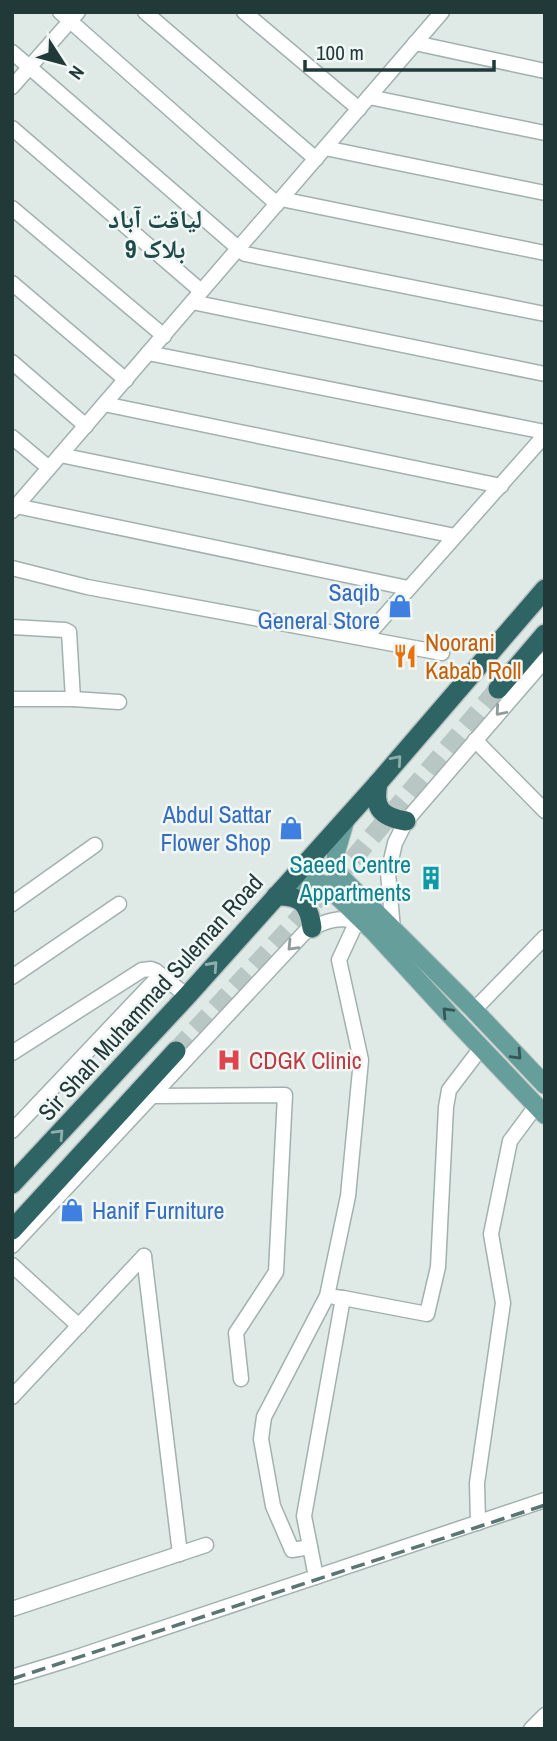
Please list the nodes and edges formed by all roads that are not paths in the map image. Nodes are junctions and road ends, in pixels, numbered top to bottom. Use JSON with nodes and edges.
{"nodes":[{"id":1,"x":145,"y":12,"type":"edge"},
{"id":2,"x":244,"y":12,"type":"edge"},
{"id":3,"x":442,"y":12,"type":"edge"},
{"id":4,"x":69,"y":15,"type":"edge"},
{"id":5,"x":415,"y":43,"type":"junction"},
{"id":6,"x":12,"y":52,"type":"edge"},
{"id":7,"x":30,"y":67,"type":"junction"},
{"id":8,"x":545,"y":71,"type":"edge"},
{"id":9,"x":12,"y":87,"type":"edge"},
{"id":10,"x":369,"y":97,"type":"junction"},
{"id":11,"x":359,"y":109,"type":"junction"},
{"id":12,"x":12,"y":128,"type":"edge"},
{"id":13,"x":545,"y":133,"type":"edge"},
{"id":14,"x":321,"y":153,"type":"junction"},
{"id":15,"x":545,"y":193,"type":"edge"},
{"id":16,"x":279,"y":202,"type":"junction"},
{"id":17,"x":12,"y":208,"type":"edge"},
{"id":18,"x":238,"y":247,"type":"junction"},
{"id":19,"x":545,"y":253,"type":"edge"},
{"id":20,"x":12,"y":283,"type":"edge"},
{"id":21,"x":197,"y":296,"type":"junction"},
{"id":22,"x":545,"y":314,"type":"edge"},
{"id":23,"x":164,"y":336,"type":"junction"},
{"id":24,"x":148,"y":353,"type":"junction"},
{"id":25,"x":12,"y":362,"type":"edge"},
{"id":26,"x":545,"y":374,"type":"edge"},
{"id":27,"x":126,"y":380,"type":"junction"},
{"id":28,"x":104,"y":404,"type":"junction"},
{"id":29,"x":86,"y":426,"type":"junction"},
{"id":30,"x":545,"y":434,"type":"edge"},
{"id":31,"x":12,"y":437,"type":"edge"},
{"id":32,"x":60,"y":455,"type":"junction"},
{"id":33,"x":49,"y":468,"type":"junction"},
{"id":34,"x":501,"y":486,"type":"junction"},
{"id":35,"x":14,"y":508,"type":"edge"},
{"id":36,"x":455,"y":536,"type":"junction"},
{"id":37,"x":12,"y":568,"type":"edge"},
{"id":38,"x":408,"y":589,"type":"junction"},
{"id":39,"x":545,"y":589,"type":"edge"},
{"id":40,"x":12,"y":627,"type":"edge"},
{"id":41,"x":545,"y":634,"type":"edge"},
{"id":42,"x":365,"y":638,"type":"junction"},
{"id":43,"x":442,"y":653,"type":"dead end"},
{"id":44,"x":545,"y":660,"type":"edge"},
{"id":45,"x":498,"y":689,"type":"tunnel mouth"},
{"id":46,"x":12,"y":699,"type":"edge"},
{"id":47,"x":73,"y":699,"type":"junction"},
{"id":48,"x":119,"y":702,"type":"dead end"},
{"id":49,"x":475,"y":740,"type":"junction"},
{"id":50,"x":378,"y":783,"type":"junction"},
{"id":51,"x":545,"y":811,"type":"edge"},
{"id":52,"x":346,"y":818,"type":"junction"},
{"id":53,"x":406,"y":821,"type":"junction"},
{"id":54,"x":94,"y":845,"type":"dead end"},
{"id":55,"x":279,"y":893,"type":"junction"},
{"id":56,"x":12,"y":904,"type":"edge"},
{"id":57,"x":119,"y":904,"type":"dead end"},
{"id":58,"x":357,"y":921,"type":"junction"},
{"id":59,"x":312,"y":928,"type":"junction"},
{"id":60,"x":393,"y":929,"type":"junction"},
{"id":61,"x":373,"y":931,"type":"junction"},
{"id":62,"x":543,"y":941,"type":"edge"},
{"id":63,"x":160,"y":975,"type":"junction"},
{"id":64,"x":12,"y":976,"type":"edge"},
{"id":65,"x":187,"y":996,"type":"junction"},
{"id":66,"x":474,"y":1010,"type":"junction"},
{"id":67,"x":481,"y":1048,"type":"junction"},
{"id":68,"x":176,"y":1051,"type":"tunnel mouth"},
{"id":69,"x":12,"y":1053,"type":"edge"},
{"id":70,"x":545,"y":1085,"type":"edge"},
{"id":71,"x":152,"y":1096,"type":"junction"},
{"id":72,"x":540,"y":1110,"type":"edge"},
{"id":73,"x":12,"y":1131,"type":"edge"},
{"id":74,"x":12,"y":1184,"type":"edge"},
{"id":75,"x":12,"y":1230,"type":"edge"},
{"id":76,"x":12,"y":1246,"type":"edge"},
{"id":77,"x":12,"y":1265,"type":"edge"},
{"id":78,"x":327,"y":1296,"type":"junction"},
{"id":79,"x":343,"y":1298,"type":"junction"},
{"id":80,"x":79,"y":1326,"type":"junction"},
{"id":81,"x":241,"y":1379,"type":"dead end"},
{"id":82,"x":12,"y":1397,"type":"edge"},
{"id":83,"x":545,"y":1500,"type":"edge"},
{"id":84,"x":478,"y":1523,"type":"junction"},
{"id":85,"x":206,"y":1545,"type":"dead end"},
{"id":86,"x":310,"y":1546,"type":"junction"},
{"id":87,"x":180,"y":1553,"type":"junction"},
{"id":88,"x":316,"y":1577,"type":"junction"},
{"id":89,"x":12,"y":1609,"type":"edge"},
{"id":90,"x":12,"y":1677,"type":"edge"},
{"id":91,"x":545,"y":1715,"type":"edge"},
{"id":92,"x":531,"y":1729,"type":"edge"}],
"edges":[{"from":1,"to":14,"type":"street"},
{"from":2,"to":11,"type":"street"},
{"from":3,"to":5,"type":"street"},
{"from":4,"to":7,"type":"street"},
{"from":4,"to":16,"type":"street"},
{"from":5,"to":8,"type":"street"},
{"from":5,"to":10,"type":"street"},
{"from":6,"to":7,"type":"street"},
{"from":7,"to":9,"type":"street"},
{"from":7,"to":18,"type":"street"},
{"from":10,"to":11,"type":"street"},
{"from":10,"to":13,"type":"street"},
{"from":11,"to":14,"type":"street"},
{"from":12,"to":21,"type":"street"},
{"from":14,"to":15,"type":"street"},
{"from":14,"to":16,"type":"street"},
{"from":16,"to":18,"type":"street"},
{"from":16,"to":19,"type":"street"},
{"from":17,"to":23,"type":"street"},
{"from":18,"to":21,"type":"street"},
{"from":18,"to":22,"type":"street"},
{"from":20,"to":27,"type":"street"},
{"from":21,"to":23,"type":"street"},
{"from":21,"to":26,"type":"street"},
{"from":23,"to":24,"type":"street"},
{"from":24,"to":27,"type":"street"},
{"from":24,"to":30,"type":"street"},
{"from":25,"to":29,"type":"street"},
{"from":27,"to":28,"type":"street"},
{"from":28,"to":29,"type":"street"},
{"from":28,"to":34,"type":"street"},
{"from":29,"to":32,"type":"street"},
{"from":30,"to":34,"type":"street"},
{"from":31,"to":33,"type":"street"},
{"from":32,"to":33,"type":"street"},
{"from":32,"to":36,"type":"street"},
{"from":33,"to":35,"type":"street"},
{"from":34,"to":36,"type":"street"},
{"from":35,"to":38,"type":"street"},
{"from":36,"to":38,"type":"street"},
{"from":37,"to":42,"type":"street"},
{"from":38,"to":42,"type":"street"},
{"from":50,"to":39,"type":"highway","name":"Sir Shah Muhammad Suleman Road","one_way":true},
{"from":40,"to":47,"type":"street"},
{"from":41,"to":45,"type":"highway"},
{"from":42,"to":43,"type":"street"},
{"from":44,"to":49,"type":"street","one_way":true},
{"from":46,"to":47,"type":"street"},
{"from":47,"to":48,"type":"street"},
{"from":49,"to":51,"type":"street"},
{"from":49,"to":53,"type":"street"},
{"from":50,"to":52,"type":"highway","name":"Sir Shah Muhammad Suleman Road"},
{"from":50,"to":53,"type":"highway"},
{"from":52,"to":55,"type":"highway","name":"Sir Shah Muhammad Suleman Road"},
{"from":52,"to":60,"type":"main road"},
{"from":53,"to":60,"type":"street"},
{"from":54,"to":56,"type":"street"},
{"from":55,"to":59,"type":"highway"},
{"from":55,"to":61,"type":"main road"},
{"from":65,"to":55,"type":"highway","name":"Sir Shah Muhammad Suleman Road","one_way":true},
{"from":57,"to":64,"type":"street"},
{"from":58,"to":59,"type":"street"},
{"from":58,"to":61,"type":"street"},
{"from":58,"to":78,"type":"street"},
{"from":59,"to":71,"type":"street","one_way":true},
{"from":60,"to":66,"type":"main road"},
{"from":67,"to":61,"type":"main road","one_way":true},
{"from":62,"to":66,"type":"street"},
{"from":63,"to":65,"type":"street"},
{"from":63,"to":69,"type":"street"},
{"from":63,"to":73,"type":"street"},
{"from":74,"to":65,"type":"highway","name":"Sir Shah Muhammad Suleman Road","one_way":true},
{"from":66,"to":70,"type":"main road","one_way":true},
{"from":67,"to":72,"type":"main road"},
{"from":67,"to":79,"type":"street"},
{"from":68,"to":75,"type":"highway"},
{"from":71,"to":76,"type":"street"},
{"from":71,"to":81,"type":"street"},
{"from":72,"to":84,"type":"street"},
{"from":77,"to":80,"type":"street"},
{"from":78,"to":79,"type":"street"},
{"from":78,"to":86,"type":"street"},
{"from":79,"to":86,"type":"street"},
{"from":80,"to":82,"type":"street"},
{"from":80,"to":87,"type":"street"},
{"from":83,"to":84,"type":"street"},
{"from":84,"to":88,"type":"street"},
{"from":85,"to":87,"type":"street"},
{"from":86,"to":88,"type":"street"},
{"from":87,"to":89,"type":"street"},
{"from":88,"to":90,"type":"street"},
{"from":91,"to":92,"type":"street"}]}
